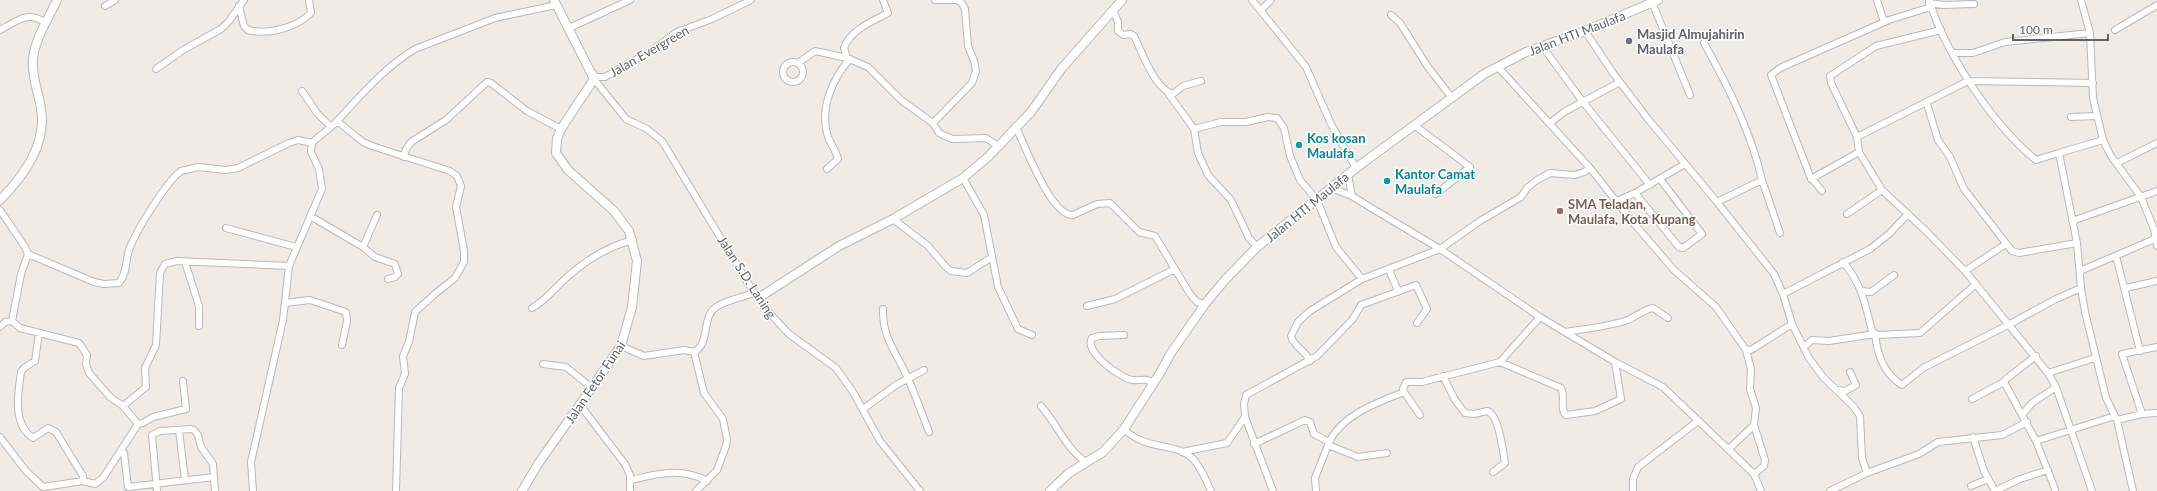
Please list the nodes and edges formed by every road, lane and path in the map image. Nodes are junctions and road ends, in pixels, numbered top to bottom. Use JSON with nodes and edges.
{"nodes":[{"id":1,"x":57,"y":0,"type":"edge"},
{"id":2,"x":115,"y":0,"type":"edge"},
{"id":3,"x":244,"y":0,"type":"edge"},
{"id":4,"x":309,"y":0,"type":"edge"},
{"id":5,"x":630,"y":0,"type":"edge"},
{"id":6,"x":751,"y":0,"type":"edge"},
{"id":7,"x":884,"y":0,"type":"edge"},
{"id":8,"x":935,"y":0,"type":"edge"},
{"id":9,"x":1122,"y":0,"type":"edge"},
{"id":10,"x":1252,"y":0,"type":"edge"},
{"id":11,"x":1272,"y":0,"type":"edge"},
{"id":12,"x":1877,"y":0,"type":"edge"},
{"id":13,"x":2080,"y":0,"type":"edge"},
{"id":14,"x":1655,"y":1,"type":"edge"},
{"id":15,"x":555,"y":2,"type":"edge"},
{"id":16,"x":741,"y":2,"type":"edge"},
{"id":17,"x":1930,"y":3,"type":"edge"},
{"id":18,"x":1974,"y":4,"type":"dead end"},
{"id":19,"x":2157,"y":5,"type":"edge"},
{"id":20,"x":106,"y":6,"type":"dead end"},
{"id":21,"x":240,"y":6,"type":"junction"},
{"id":22,"x":1113,"y":10,"type":"junction"},
{"id":23,"x":1261,"y":10,"type":"junction"},
{"id":24,"x":1390,"y":15,"type":"dead end"},
{"id":25,"x":1884,"y":22,"type":"junction"},
{"id":26,"x":46,"y":23,"type":"junction"},
{"id":27,"x":569,"y":28,"type":"junction"},
{"id":28,"x":0,"y":30,"type":"edge"},
{"id":29,"x":1941,"y":30,"type":"junction"},
{"id":30,"x":2115,"y":30,"type":"dead end"},
{"id":31,"x":1585,"y":32,"type":"junction"},
{"id":32,"x":2090,"y":33,"type":"junction"},
{"id":33,"x":1704,"y":43,"type":"dead end"},
{"id":34,"x":1542,"y":46,"type":"junction"},
{"id":35,"x":1953,"y":53,"type":"junction"},
{"id":36,"x":848,"y":58,"type":"junction"},
{"id":37,"x":798,"y":63,"type":"dead end"},
{"id":38,"x":1498,"y":67,"type":"junction"},
{"id":39,"x":156,"y":69,"type":"dead end"},
{"id":40,"x":593,"y":76,"type":"junction"},
{"id":41,"x":1201,"y":81,"type":"dead end"},
{"id":42,"x":1968,"y":81,"type":"junction"},
{"id":43,"x":1620,"y":82,"type":"junction"},
{"id":44,"x":2093,"y":83,"type":"junction"},
{"id":45,"x":302,"y":91,"type":"dead end"},
{"id":46,"x":1168,"y":93,"type":"junction"},
{"id":47,"x":1690,"y":95,"type":"dead end"},
{"id":48,"x":1452,"y":98,"type":"junction"},
{"id":49,"x":1583,"y":102,"type":"junction"},
{"id":50,"x":1927,"y":104,"type":"junction"},
{"id":51,"x":2096,"y":116,"type":"junction"},
{"id":52,"x":2071,"y":118,"type":"dead end"},
{"id":53,"x":337,"y":121,"type":"junction"},
{"id":54,"x":933,"y":123,"type":"junction"},
{"id":55,"x":1550,"y":123,"type":"junction"},
{"id":56,"x":1414,"y":126,"type":"junction"},
{"id":57,"x":331,"y":127,"type":"junction"},
{"id":58,"x":1016,"y":127,"type":"junction"},
{"id":59,"x":561,"y":129,"type":"junction"},
{"id":60,"x":1194,"y":129,"type":"junction"},
{"id":61,"x":1857,"y":137,"type":"junction"},
{"id":62,"x":2103,"y":140,"type":"junction"},
{"id":63,"x":312,"y":143,"type":"junction"},
{"id":64,"x":2157,"y":143,"type":"edge"},
{"id":65,"x":998,"y":146,"type":"junction"},
{"id":66,"x":1859,"y":152,"type":"junction"},
{"id":67,"x":2060,"y":153,"type":"junction"},
{"id":68,"x":404,"y":157,"type":"junction"},
{"id":69,"x":2117,"y":163,"type":"junction"},
{"id":70,"x":1685,"y":164,"type":"junction"},
{"id":71,"x":1356,"y":168,"type":"junction"},
{"id":72,"x":1590,"y":168,"type":"junction"},
{"id":73,"x":826,"y":169,"type":"dead end"},
{"id":74,"x":1348,"y":174,"type":"junction"},
{"id":75,"x":963,"y":178,"type":"junction"},
{"id":76,"x":1660,"y":179,"type":"junction"},
{"id":77,"x":1811,"y":179,"type":"junction"},
{"id":78,"x":1762,"y":180,"type":"junction"},
{"id":79,"x":1650,"y":185,"type":"junction"},
{"id":80,"x":1331,"y":188,"type":"junction"},
{"id":81,"x":1882,"y":190,"type":"junction"},
{"id":82,"x":1822,"y":191,"type":"dead end"},
{"id":83,"x":2157,"y":191,"type":"edge"},
{"id":84,"x":1635,"y":193,"type":"junction"},
{"id":85,"x":1436,"y":194,"type":"dead end"},
{"id":86,"x":1352,"y":196,"type":"junction"},
{"id":87,"x":2141,"y":197,"type":"junction"},
{"id":88,"x":0,"y":200,"type":"edge"},
{"id":89,"x":1317,"y":200,"type":"junction"},
{"id":90,"x":1617,"y":201,"type":"junction"},
{"id":91,"x":1717,"y":202,"type":"junction"},
{"id":92,"x":0,"y":210,"type":"edge"},
{"id":93,"x":1847,"y":214,"type":"dead end"},
{"id":94,"x":1908,"y":214,"type":"junction"},
{"id":95,"x":310,"y":216,"type":"junction"},
{"id":96,"x":377,"y":216,"type":"dead end"},
{"id":97,"x":893,"y":220,"type":"junction"},
{"id":98,"x":2072,"y":221,"type":"junction"},
{"id":99,"x":226,"y":228,"type":"dead end"},
{"id":100,"x":1780,"y":233,"type":"dead end"},
{"id":101,"x":2156,"y":238,"type":"edge"},
{"id":102,"x":633,"y":240,"type":"junction"},
{"id":103,"x":2077,"y":243,"type":"junction"},
{"id":104,"x":2006,"y":244,"type":"junction"},
{"id":105,"x":2157,"y":246,"type":"edge"},
{"id":106,"x":296,"y":247,"type":"junction"},
{"id":107,"x":363,"y":247,"type":"junction"},
{"id":108,"x":1257,"y":247,"type":"junction"},
{"id":109,"x":1440,"y":249,"type":"junction"},
{"id":110,"x":28,"y":254,"type":"junction"},
{"id":111,"x":2116,"y":256,"type":"junction"},
{"id":112,"x":992,"y":257,"type":"junction"},
{"id":113,"x":185,"y":262,"type":"junction"},
{"id":114,"x":1843,"y":262,"type":"junction"},
{"id":115,"x":289,"y":266,"type":"junction"},
{"id":116,"x":1175,"y":269,"type":"junction"},
{"id":117,"x":1389,"y":270,"type":"junction"},
{"id":118,"x":1965,"y":271,"type":"junction"},
{"id":119,"x":2080,"y":271,"type":"junction"},
{"id":120,"x":1894,"y":275,"type":"dead end"},
{"id":121,"x":388,"y":279,"type":"dead end"},
{"id":122,"x":1362,"y":279,"type":"junction"},
{"id":123,"x":2157,"y":281,"type":"edge"},
{"id":124,"x":1976,"y":284,"type":"junction"},
{"id":125,"x":2081,"y":288,"type":"junction"},
{"id":126,"x":2126,"y":288,"type":"junction"},
{"id":127,"x":1398,"y":291,"type":"junction"},
{"id":128,"x":1862,"y":291,"type":"junction"},
{"id":129,"x":1784,"y":294,"type":"junction"},
{"id":130,"x":757,"y":295,"type":"junction"},
{"id":131,"x":285,"y":303,"type":"junction"},
{"id":132,"x":1205,"y":304,"type":"junction"},
{"id":133,"x":1087,"y":306,"type":"dead end"},
{"id":134,"x":532,"y":308,"type":"dead end"},
{"id":135,"x":883,"y":309,"type":"dead end"},
{"id":136,"x":1540,"y":317,"type":"junction"},
{"id":137,"x":1668,"y":318,"type":"dead end"},
{"id":138,"x":12,"y":321,"type":"junction"},
{"id":139,"x":1417,"y":323,"type":"dead end"},
{"id":140,"x":1792,"y":324,"type":"junction"},
{"id":141,"x":199,"y":326,"type":"dead end"},
{"id":142,"x":2008,"y":326,"type":"junction"},
{"id":143,"x":0,"y":327,"type":"edge"},
{"id":144,"x":1565,"y":332,"type":"junction"},
{"id":145,"x":39,"y":333,"type":"junction"},
{"id":146,"x":1032,"y":334,"type":"dead end"},
{"id":147,"x":1875,"y":334,"type":"junction"},
{"id":148,"x":1124,"y":335,"type":"dead end"},
{"id":149,"x":342,"y":345,"type":"dead end"},
{"id":150,"x":621,"y":346,"type":"junction"},
{"id":151,"x":1804,"y":347,"type":"junction"},
{"id":152,"x":2157,"y":347,"type":"edge"},
{"id":153,"x":1746,"y":350,"type":"junction"},
{"id":154,"x":2140,"y":351,"type":"junction"},
{"id":155,"x":694,"y":352,"type":"junction"},
{"id":156,"x":2036,"y":356,"type":"junction"},
{"id":157,"x":2095,"y":358,"type":"junction"},
{"id":158,"x":1310,"y":361,"type":"junction"},
{"id":159,"x":1500,"y":362,"type":"junction"},
{"id":160,"x":1615,"y":362,"type":"junction"},
{"id":161,"x":543,"y":364,"type":"dead end"},
{"id":162,"x":924,"y":370,"type":"dead end"},
{"id":163,"x":1850,"y":372,"type":"dead end"},
{"id":164,"x":2048,"y":373,"type":"junction"},
{"id":165,"x":1443,"y":376,"type":"junction"},
{"id":166,"x":908,"y":379,"type":"junction"},
{"id":167,"x":182,"y":381,"type":"dead end"},
{"id":168,"x":2004,"y":382,"type":"junction"},
{"id":169,"x":1154,"y":383,"type":"junction"},
{"id":170,"x":2056,"y":387,"type":"junction"},
{"id":171,"x":592,"y":388,"type":"junction"},
{"id":172,"x":1838,"y":390,"type":"junction"},
{"id":173,"x":1404,"y":392,"type":"junction"},
{"id":174,"x":1972,"y":399,"type":"dead end"},
{"id":175,"x":580,"y":405,"type":"junction"},
{"id":176,"x":123,"y":406,"type":"junction"},
{"id":177,"x":1041,"y":406,"type":"dead end"},
{"id":178,"x":863,"y":409,"type":"junction"},
{"id":179,"x":2157,"y":413,"type":"edge"},
{"id":180,"x":2022,"y":414,"type":"junction"},
{"id":181,"x":2142,"y":414,"type":"junction"},
{"id":182,"x":1420,"y":415,"type":"dead end"},
{"id":183,"x":1245,"y":417,"type":"junction"},
{"id":184,"x":2116,"y":418,"type":"junction"},
{"id":185,"x":1698,"y":421,"type":"junction"},
{"id":186,"x":2027,"y":422,"type":"junction"},
{"id":187,"x":138,"y":424,"type":"junction"},
{"id":188,"x":1754,"y":425,"type":"junction"},
{"id":189,"x":1124,"y":429,"type":"junction"},
{"id":190,"x":2070,"y":429,"type":"junction"},
{"id":191,"x":179,"y":430,"type":"junction"},
{"id":192,"x":929,"y":432,"type":"dead end"},
{"id":193,"x":0,"y":437,"type":"edge"},
{"id":194,"x":1973,"y":437,"type":"junction"},
{"id":195,"x":2036,"y":441,"type":"junction"},
{"id":196,"x":1254,"y":444,"type":"junction"},
{"id":197,"x":1328,"y":444,"type":"junction"},
{"id":198,"x":1729,"y":449,"type":"junction"},
{"id":199,"x":1182,"y":452,"type":"junction"},
{"id":200,"x":124,"y":453,"type":"dead end"},
{"id":201,"x":1387,"y":453,"type":"dead end"},
{"id":202,"x":1087,"y":463,"type":"junction"},
{"id":203,"x":2048,"y":470,"type":"junction"},
{"id":204,"x":1493,"y":472,"type":"dead end"},
{"id":205,"x":1867,"y":473,"type":"junction"},
{"id":206,"x":1754,"y":474,"type":"junction"},
{"id":207,"x":214,"y":477,"type":"junction"},
{"id":208,"x":1988,"y":479,"type":"junction"},
{"id":209,"x":185,"y":480,"type":"junction"},
{"id":210,"x":631,"y":480,"type":"junction"},
{"id":211,"x":83,"y":481,"type":"junction"},
{"id":212,"x":707,"y":481,"type":"junction"},
{"id":213,"x":156,"y":483,"type":"junction"},
{"id":214,"x":1971,"y":486,"type":"dead end"},
{"id":215,"x":2055,"y":489,"type":"dead end"},
{"id":216,"x":157,"y":491,"type":"edge"},
{"id":217,"x":215,"y":491,"type":"edge"},
{"id":218,"x":253,"y":491,"type":"edge"},
{"id":219,"x":396,"y":491,"type":"edge"},
{"id":220,"x":522,"y":491,"type":"edge"},
{"id":221,"x":630,"y":491,"type":"edge"},
{"id":222,"x":696,"y":491,"type":"edge"},
{"id":223,"x":920,"y":491,"type":"edge"},
{"id":224,"x":1050,"y":491,"type":"edge"},
{"id":225,"x":1211,"y":491,"type":"edge"},
{"id":226,"x":1273,"y":491,"type":"edge"},
{"id":227,"x":1316,"y":491,"type":"edge"},
{"id":228,"x":1633,"y":491,"type":"edge"},
{"id":229,"x":1761,"y":491,"type":"edge"},
{"id":230,"x":1830,"y":491,"type":"edge"},
{"id":231,"x":1995,"y":491,"type":"edge"},
{"id":232,"x":2092,"y":491,"type":"edge"},
{"id":233,"x":2133,"y":491,"type":"edge"}],
"edges":[{"from":1,"to":26,"type":"street"},
{"from":2,"to":20,"type":"street"},
{"from":3,"to":21,"type":"street"},
{"from":4,"to":21,"type":"street"},
{"from":5,"to":27,"type":"street"},
{"from":6,"to":16,"type":"street","name":"Jalan Evergreen"},
{"from":7,"to":36,"type":"street"},
{"from":8,"to":54,"type":"street"},
{"from":9,"to":22,"type":"street"},
{"from":10,"to":23,"type":"street"},
{"from":11,"to":23,"type":"street"},
{"from":12,"to":25,"type":"street"},
{"from":13,"to":32,"type":"street"},
{"from":14,"to":31,"type":"street","name":"Jalan HTI Maulafa"},
{"from":14,"to":47,"type":"street"},
{"from":15,"to":27,"type":"street"},
{"from":15,"to":53,"type":"street"},
{"from":16,"to":40,"type":"street","name":"Jalan Evergreen"},
{"from":17,"to":18,"type":"street"},
{"from":17,"to":25,"type":"street"},
{"from":17,"to":29,"type":"street"},
{"from":19,"to":30,"type":"street"},
{"from":21,"to":39,"type":"street"},
{"from":22,"to":46,"type":"street"},
{"from":22,"to":58,"type":"street"},
{"from":23,"to":71,"type":"street"},
{"from":24,"to":48,"type":"street"},
{"from":25,"to":77,"type":"street"},
{"from":26,"to":28,"type":"street"},
{"from":26,"to":88,"type":"street"},
{"from":27,"to":40,"type":"street"},
{"from":29,"to":35,"type":"street"},
{"from":29,"to":61,"type":"street"},
{"from":31,"to":34,"type":"street","name":"Jalan HTI Maulafa"},
{"from":31,"to":43,"type":"street"},
{"from":32,"to":35,"type":"street"},
{"from":32,"to":44,"type":"street"},
{"from":33,"to":78,"type":"street"},
{"from":34,"to":38,"type":"street","name":"Jalan HTI Maulafa"},
{"from":34,"to":49,"type":"street"},
{"from":35,"to":42,"type":"street"},
{"from":36,"to":37,"type":"street"},
{"from":36,"to":54,"type":"street"},
{"from":36,"to":73,"type":"street"},
{"from":38,"to":48,"type":"street","name":"Jalan HTI Maulafa"},
{"from":38,"to":55,"type":"street"},
{"from":40,"to":59,"type":"street","name":"Jalan Fetor Funai"},
{"from":40,"to":130,"type":"street","name":"Jalan S.D. Laning"},
{"from":41,"to":46,"type":"street"},
{"from":42,"to":44,"type":"street"},
{"from":42,"to":50,"type":"street"},
{"from":42,"to":67,"type":"street"},
{"from":43,"to":49,"type":"street"},
{"from":43,"to":70,"type":"street"},
{"from":44,"to":51,"type":"street"},
{"from":45,"to":57,"type":"street"},
{"from":46,"to":60,"type":"street"},
{"from":48,"to":56,"type":"street","name":"Jalan HTI Maulafa"},
{"from":49,"to":55,"type":"street"},
{"from":49,"to":79,"type":"street"},
{"from":50,"to":61,"type":"street"},
{"from":50,"to":104,"type":"street"},
{"from":51,"to":52,"type":"street"},
{"from":51,"to":62,"type":"street"},
{"from":53,"to":57,"type":"street"},
{"from":53,"to":68,"type":"street"},
{"from":54,"to":65,"type":"street"},
{"from":55,"to":72,"type":"street"},
{"from":56,"to":71,"type":"street","name":"Jalan HTI Maulafa"},
{"from":56,"to":85,"type":"street"},
{"from":57,"to":63,"type":"street"},
{"from":58,"to":65,"type":"street"},
{"from":58,"to":116,"type":"street"},
{"from":59,"to":68,"type":"street"},
{"from":59,"to":102,"type":"street","name":"Jalan Fetor Funai"},
{"from":60,"to":89,"type":"street"},
{"from":60,"to":108,"type":"street"},
{"from":61,"to":66,"type":"street"},
{"from":62,"to":67,"type":"street"},
{"from":62,"to":69,"type":"street"},
{"from":63,"to":95,"type":"street"},
{"from":63,"to":110,"type":"street"},
{"from":64,"to":69,"type":"street"},
{"from":65,"to":75,"type":"street"},
{"from":66,"to":77,"type":"street"},
{"from":66,"to":81,"type":"street"},
{"from":67,"to":98,"type":"street"},
{"from":68,"to":219,"type":"street"},
{"from":69,"to":87,"type":"street"},
{"from":70,"to":76,"type":"street"},
{"from":70,"to":91,"type":"street"},
{"from":71,"to":74,"type":"street","name":"Jalan HTI Maulafa"},
{"from":72,"to":90,"type":"street"},
{"from":72,"to":109,"type":"street"},
{"from":74,"to":80,"type":"street","name":"Jalan HTI Maulafa"},
{"from":74,"to":86,"type":"street"},
{"from":75,"to":97,"type":"street"},
{"from":75,"to":112,"type":"street"},
{"from":76,"to":79,"type":"street"},
{"from":76,"to":84,"type":"street"},
{"from":77,"to":82,"type":"street"},
{"from":78,"to":91,"type":"street"},
{"from":78,"to":100,"type":"street"},
{"from":79,"to":84,"type":"street"},
{"from":80,"to":86,"type":"street"},
{"from":80,"to":89,"type":"street","name":"Jalan HTI Maulafa"},
{"from":81,"to":93,"type":"street"},
{"from":81,"to":94,"type":"street"},
{"from":83,"to":87,"type":"street"},
{"from":84,"to":90,"type":"street"},
{"from":86,"to":109,"type":"street"},
{"from":87,"to":98,"type":"street"},
{"from":87,"to":101,"type":"street"},
{"from":89,"to":108,"type":"street","name":"Jalan HTI Maulafa"},
{"from":89,"to":122,"type":"street"},
{"from":90,"to":153,"type":"street"},
{"from":91,"to":129,"type":"street"},
{"from":92,"to":110,"type":"street"},
{"from":94,"to":114,"type":"street"},
{"from":94,"to":118,"type":"street"},
{"from":95,"to":106,"type":"street"},
{"from":95,"to":107,"type":"street"},
{"from":96,"to":107,"type":"street"},
{"from":97,"to":112,"type":"street"},
{"from":97,"to":130,"type":"street"},
{"from":98,"to":103,"type":"street"},
{"from":99,"to":106,"type":"street"},
{"from":101,"to":105,"type":"street"},
{"from":101,"to":111,"type":"street"},
{"from":102,"to":134,"type":"street"},
{"from":102,"to":150,"type":"street","name":"Jalan Fetor Funai"},
{"from":103,"to":104,"type":"street"},
{"from":103,"to":119,"type":"street"},
{"from":104,"to":118,"type":"street"},
{"from":106,"to":115,"type":"street"},
{"from":107,"to":121,"type":"street"},
{"from":108,"to":132,"type":"street","name":"Jalan HTI Maulafa"},
{"from":109,"to":117,"type":"street"},
{"from":109,"to":136,"type":"street"},
{"from":110,"to":138,"type":"street"},
{"from":111,"to":119,"type":"street"},
{"from":111,"to":126,"type":"street"},
{"from":112,"to":146,"type":"street"},
{"from":113,"to":115,"type":"street"},
{"from":113,"to":141,"type":"street"},
{"from":113,"to":176,"type":"street"},
{"from":114,"to":128,"type":"street"},
{"from":114,"to":129,"type":"street"},
{"from":115,"to":131,"type":"street"},
{"from":116,"to":132,"type":"street"},
{"from":116,"to":133,"type":"street"},
{"from":117,"to":122,"type":"street"},
{"from":117,"to":127,"type":"street"},
{"from":118,"to":124,"type":"street"},
{"from":119,"to":125,"type":"street"},
{"from":120,"to":128,"type":"street"},
{"from":122,"to":158,"type":"street"},
{"from":123,"to":126,"type":"street"},
{"from":124,"to":142,"type":"street"},
{"from":124,"to":147,"type":"street"},
{"from":125,"to":142,"type":"street"},
{"from":125,"to":157,"type":"street"},
{"from":126,"to":154,"type":"street"},
{"from":127,"to":139,"type":"street"},
{"from":127,"to":158,"type":"street"},
{"from":128,"to":147,"type":"street"},
{"from":129,"to":140,"type":"street"},
{"from":130,"to":155,"type":"street"},
{"from":130,"to":178,"type":"street","name":"Jalan S.D. Laning"},
{"from":131,"to":149,"type":"street"},
{"from":131,"to":218,"type":"street"},
{"from":132,"to":169,"type":"street","name":"Jalan HTI Maulafa"},
{"from":135,"to":166,"type":"street"},
{"from":136,"to":144,"type":"street"},
{"from":136,"to":159,"type":"street"},
{"from":137,"to":144,"type":"street"},
{"from":138,"to":143,"type":"street"},
{"from":138,"to":145,"type":"street"},
{"from":140,"to":151,"type":"street"},
{"from":140,"to":153,"type":"street"},
{"from":142,"to":147,"type":"street"},
{"from":142,"to":156,"type":"street"},
{"from":144,"to":160,"type":"street"},
{"from":145,"to":176,"type":"street"},
{"from":145,"to":211,"type":"street"},
{"from":147,"to":151,"type":"street"},
{"from":148,"to":169,"type":"street"},
{"from":150,"to":155,"type":"street"},
{"from":150,"to":171,"type":"street","name":"Jalan Fetor Funai"},
{"from":151,"to":172,"type":"street"},
{"from":152,"to":154,"type":"street"},
{"from":153,"to":188,"type":"street"},
{"from":154,"to":181,"type":"street"},
{"from":155,"to":212,"type":"street"},
{"from":156,"to":164,"type":"street"},
{"from":156,"to":168,"type":"street"},
{"from":157,"to":164,"type":"street"},
{"from":157,"to":184,"type":"street"},
{"from":158,"to":183,"type":"street"},
{"from":159,"to":160,"type":"street"},
{"from":159,"to":165,"type":"street"},
{"from":160,"to":185,"type":"street"},
{"from":161,"to":171,"type":"street"},
{"from":162,"to":166,"type":"street"},
{"from":163,"to":172,"type":"street"},
{"from":164,"to":170,"type":"street"},
{"from":165,"to":173,"type":"street"},
{"from":165,"to":204,"type":"street"},
{"from":166,"to":178,"type":"street"},
{"from":166,"to":192,"type":"street"},
{"from":167,"to":187,"type":"street"},
{"from":168,"to":174,"type":"street"},
{"from":168,"to":180,"type":"street"},
{"from":169,"to":189,"type":"street","name":"Jalan HTI Maulafa"},
{"from":170,"to":180,"type":"street"},
{"from":170,"to":190,"type":"street"},
{"from":171,"to":175,"type":"street","name":"Jalan Fetor Funai"},
{"from":172,"to":205,"type":"street"},
{"from":173,"to":182,"type":"street"},
{"from":173,"to":197,"type":"street"},
{"from":175,"to":210,"type":"street"},
{"from":175,"to":220,"type":"street","name":"Jalan Fetor Funai"},
{"from":176,"to":187,"type":"street"},
{"from":177,"to":202,"type":"street"},
{"from":178,"to":223,"type":"street","name":"Jalan S.D. Laning"},
{"from":179,"to":181,"type":"street"},
{"from":180,"to":186,"type":"street"},
{"from":181,"to":184,"type":"street"},
{"from":183,"to":196,"type":"street"},
{"from":183,"to":199,"type":"street"},
{"from":184,"to":190,"type":"street"},
{"from":184,"to":233,"type":"street"},
{"from":185,"to":198,"type":"street"},
{"from":185,"to":228,"type":"street"},
{"from":186,"to":194,"type":"street"},
{"from":186,"to":195,"type":"street"},
{"from":187,"to":211,"type":"street"},
{"from":188,"to":198,"type":"street"},
{"from":188,"to":206,"type":"street"},
{"from":189,"to":199,"type":"street"},
{"from":189,"to":202,"type":"street","name":"Jalan HTI Maulafa"},
{"from":190,"to":195,"type":"street"},
{"from":190,"to":232,"type":"street"},
{"from":191,"to":207,"type":"street"},
{"from":191,"to":209,"type":"street"},
{"from":191,"to":213,"type":"street"},
{"from":193,"to":211,"type":"street"},
{"from":194,"to":205,"type":"street"},
{"from":194,"to":208,"type":"street"},
{"from":195,"to":203,"type":"street"},
{"from":196,"to":197,"type":"street"},
{"from":196,"to":226,"type":"street"},
{"from":197,"to":201,"type":"street"},
{"from":197,"to":227,"type":"street"},
{"from":198,"to":206,"type":"street"},
{"from":199,"to":225,"type":"street"},
{"from":200,"to":213,"type":"street"},
{"from":202,"to":224,"type":"street","name":"Jalan HTI Maulafa"},
{"from":203,"to":215,"type":"street"},
{"from":203,"to":231,"type":"street"},
{"from":205,"to":230,"type":"street"},
{"from":206,"to":229,"type":"street"},
{"from":207,"to":209,"type":"street"},
{"from":207,"to":217,"type":"street"},
{"from":208,"to":214,"type":"street"},
{"from":208,"to":231,"type":"street"},
{"from":209,"to":213,"type":"street"},
{"from":210,"to":212,"type":"street"},
{"from":210,"to":221,"type":"street"},
{"from":212,"to":222,"type":"street"},
{"from":213,"to":216,"type":"street"}]}
